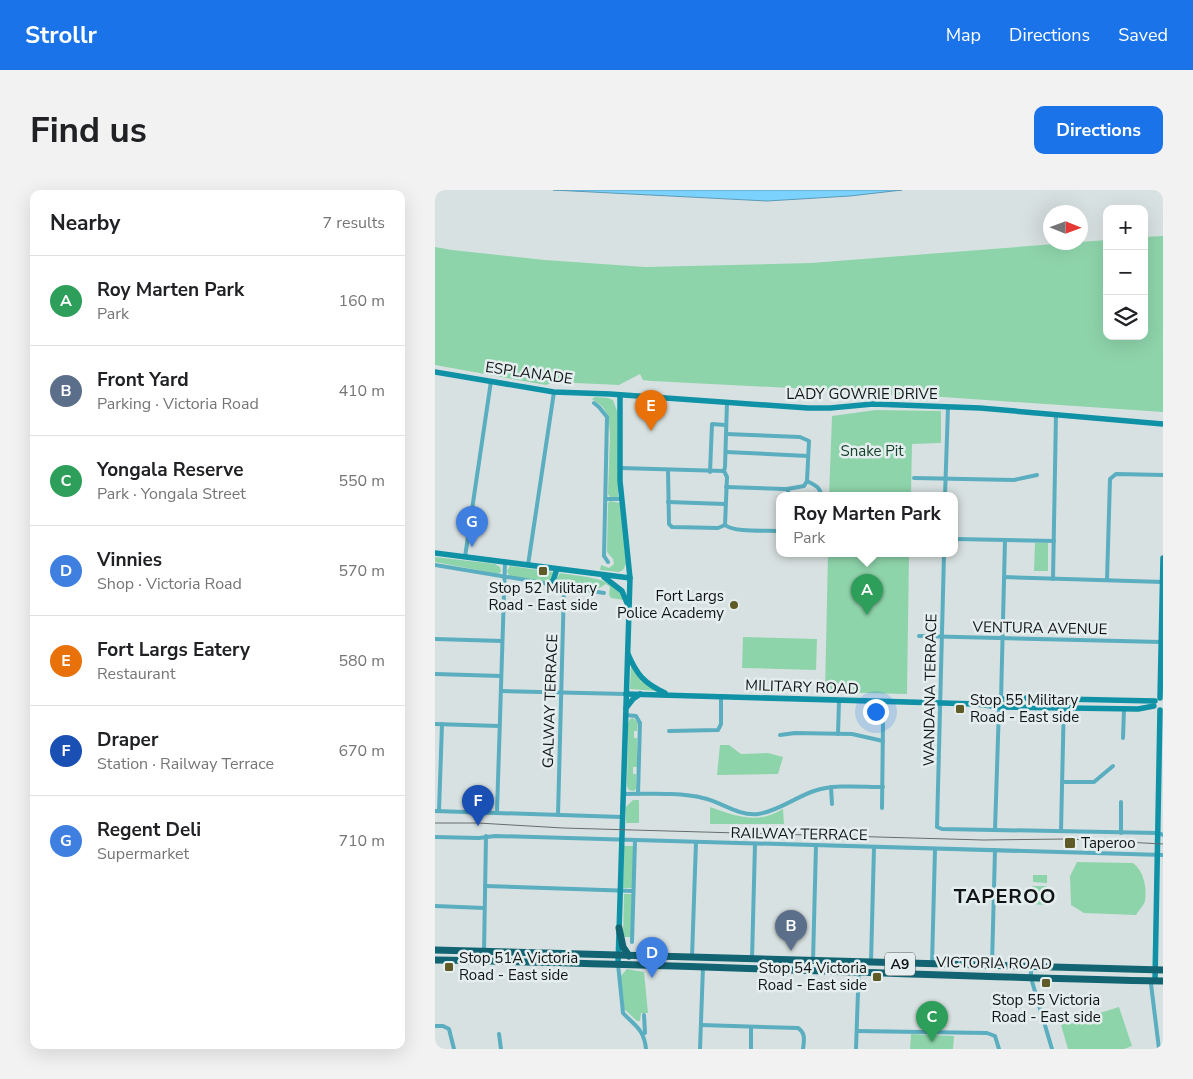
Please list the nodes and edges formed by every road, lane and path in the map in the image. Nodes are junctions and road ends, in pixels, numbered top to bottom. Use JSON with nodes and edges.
{"nodes":[{"id":1,"x":435,"y":372,"type":"edge"},
{"id":2,"x":491,"y":381,"type":"junction"},
{"id":3,"x":554,"y":392,"type":"junction"},
{"id":4,"x":610,"y":394,"type":"junction"},
{"id":5,"x":620,"y":395,"type":"junction"},
{"id":6,"x":629,"y":396,"type":"junction"},
{"id":7,"x":727,"y":402,"type":"junction"},
{"id":8,"x":594,"y":403,"type":"dead end"},
{"id":9,"x":620,"y":407,"type":"junction"},
{"id":10,"x":948,"y":407,"type":"junction"},
{"id":11,"x":1056,"y":414,"type":"junction"},
{"id":12,"x":725,"y":424,"type":"junction"},
{"id":13,"x":1163,"y":424,"type":"edge"},
{"id":14,"x":726,"y":434,"type":"junction"},
{"id":15,"x":726,"y":452,"type":"junction"},
{"id":16,"x":808,"y":456,"type":"junction"},
{"id":17,"x":620,"y":468,"type":"junction"},
{"id":18,"x":668,"y":470,"type":"junction"},
{"id":19,"x":724,"y":471,"type":"junction"},
{"id":20,"x":710,"y":472,"type":"junction"},
{"id":21,"x":1037,"y":475,"type":"dead end"},
{"id":22,"x":1163,"y":475,"type":"edge"},
{"id":23,"x":914,"y":478,"type":"dead end"},
{"id":24,"x":946,"y":479,"type":"junction"},
{"id":25,"x":807,"y":481,"type":"junction"},
{"id":26,"x":726,"y":487,"type":"junction"},
{"id":27,"x":787,"y":490,"type":"joint"},
{"id":28,"x":821,"y":492,"type":"edge"},
{"id":29,"x":945,"y":492,"type":"edge"},
{"id":30,"x":606,"y":499,"type":"junction"},
{"id":31,"x":622,"y":499,"type":"junction"},
{"id":32,"x":668,"y":502,"type":"junction"},
{"id":33,"x":725,"y":504,"type":"junction"},
{"id":34,"x":725,"y":525,"type":"junction"},
{"id":35,"x":776,"y":530,"type":"edge"},
{"id":36,"x":958,"y":539,"type":"edge"},
{"id":37,"x":1005,"y":540,"type":"junction"},
{"id":38,"x":1054,"y":541,"type":"junction"},
{"id":39,"x":435,"y":553,"type":"edge"},
{"id":40,"x":465,"y":556,"type":"junction"},
{"id":41,"x":944,"y":557,"type":"edge"},
{"id":42,"x":1163,"y":558,"type":"edge"},
{"id":43,"x":505,"y":562,"type":"junction"},
{"id":44,"x":608,"y":562,"type":"dead end"},
{"id":45,"x":435,"y":565,"type":"edge"},
{"id":46,"x":527,"y":565,"type":"junction"},
{"id":47,"x":557,"y":569,"type":"junction"},
{"id":48,"x":602,"y":576,"type":"junction"},
{"id":49,"x":504,"y":577,"type":"junction"},
{"id":50,"x":1004,"y":577,"type":"junction"},
{"id":51,"x":630,"y":578,"type":"junction"},
{"id":52,"x":1053,"y":578,"type":"junction"},
{"id":53,"x":1107,"y":580,"type":"junction"},
{"id":54,"x":1163,"y":582,"type":"edge"},
{"id":55,"x":547,"y":584,"type":"junction"},
{"id":56,"x":564,"y":587,"type":"junction"},
{"id":57,"x":604,"y":593,"type":"dead end"},
{"id":58,"x":629,"y":607,"type":"junction"},
{"id":59,"x":919,"y":636,"type":"dead end"},
{"id":60,"x":942,"y":637,"type":"junction"},
{"id":61,"x":1003,"y":638,"type":"junction"},
{"id":62,"x":435,"y":639,"type":"edge"},
{"id":63,"x":502,"y":641,"type":"junction"},
{"id":64,"x":1161,"y":642,"type":"junction"},
{"id":65,"x":627,"y":652,"type":"junction"},
{"id":66,"x":435,"y":674,"type":"edge"},
{"id":67,"x":501,"y":676,"type":"junction"},
{"id":68,"x":501,"y":691,"type":"junction"},
{"id":69,"x":562,"y":693,"type":"junction"},
{"id":70,"x":626,"y":694,"type":"junction"},
{"id":71,"x":640,"y":694,"type":"junction"},
{"id":72,"x":667,"y":695,"type":"junction"},
{"id":73,"x":721,"y":696,"type":"junction"},
{"id":74,"x":1064,"y":699,"type":"junction"},
{"id":75,"x":1001,"y":700,"type":"junction"},
{"id":76,"x":839,"y":701,"type":"junction"},
{"id":77,"x":1158,"y":701,"type":"edge"},
{"id":78,"x":941,"y":703,"type":"junction"},
{"id":79,"x":977,"y":704,"type":"junction"},
{"id":80,"x":999,"y":706,"type":"junction"},
{"id":81,"x":1064,"y":708,"type":"junction"},
{"id":82,"x":1125,"y":709,"type":"junction"},
{"id":83,"x":1162,"y":710,"type":"edge"},
{"id":84,"x":625,"y":712,"type":"junction"},
{"id":85,"x":883,"y":723,"type":"dead end"},
{"id":86,"x":435,"y":724,"type":"edge"},
{"id":87,"x":442,"y":724,"type":"junction"},
{"id":88,"x":499,"y":726,"type":"junction"},
{"id":89,"x":669,"y":731,"type":"dead end"},
{"id":90,"x":838,"y":734,"type":"junction"},
{"id":91,"x":781,"y":735,"type":"dead end"},
{"id":92,"x":1123,"y":738,"type":"dead end"},
{"id":93,"x":883,"y":741,"type":"junction"},
{"id":94,"x":1113,"y":766,"type":"dead end"},
{"id":95,"x":1062,"y":782,"type":"junction"},
{"id":96,"x":831,"y":787,"type":"junction"},
{"id":97,"x":883,"y":787,"type":"junction"},
{"id":98,"x":623,"y":794,"type":"junction"},
{"id":99,"x":638,"y":794,"type":"junction"},
{"id":100,"x":1121,"y":802,"type":"dead end"},
{"id":101,"x":832,"y":804,"type":"dead end"},
{"id":102,"x":883,"y":808,"type":"dead end"},
{"id":103,"x":437,"y":811,"type":"edge"},
{"id":104,"x":497,"y":812,"type":"junction"},
{"id":105,"x":558,"y":814,"type":"junction"},
{"id":106,"x":622,"y":817,"type":"junction"},
{"id":107,"x":995,"y":830,"type":"junction"},
{"id":108,"x":1061,"y":832,"type":"junction"},
{"id":109,"x":1121,"y":833,"type":"junction"},
{"id":110,"x":1160,"y":834,"type":"edge"},
{"id":111,"x":487,"y":836,"type":"junction"},
{"id":112,"x":435,"y":837,"type":"edge"},
{"id":113,"x":621,"y":840,"type":"junction"},
{"id":114,"x":635,"y":841,"type":"junction"},
{"id":115,"x":696,"y":842,"type":"junction"},
{"id":116,"x":755,"y":844,"type":"junction"},
{"id":117,"x":816,"y":846,"type":"junction"},
{"id":118,"x":873,"y":847,"type":"junction"},
{"id":119,"x":935,"y":848,"type":"junction"},
{"id":120,"x":995,"y":850,"type":"junction"},
{"id":121,"x":1160,"y":854,"type":"edge"},
{"id":122,"x":485,"y":886,"type":"junction"},
{"id":123,"x":620,"y":891,"type":"junction"},
{"id":124,"x":633,"y":891,"type":"junction"},
{"id":125,"x":435,"y":906,"type":"edge"},
{"id":126,"x":485,"y":908,"type":"junction"},
{"id":127,"x":619,"y":928,"type":"junction"},
{"id":128,"x":632,"y":942,"type":"dead end"},
{"id":129,"x":435,"y":950,"type":"edge"},
{"id":130,"x":483,"y":952,"type":"junction"},
{"id":131,"x":520,"y":953,"type":"junction"},
{"id":132,"x":629,"y":956,"type":"junction"},
{"id":133,"x":692,"y":958,"type":"junction"},
{"id":134,"x":721,"y":959,"type":"junction"},
{"id":135,"x":435,"y":960,"type":"edge"},
{"id":136,"x":617,"y":960,"type":"junction"},
{"id":137,"x":752,"y":960,"type":"junction"},
{"id":138,"x":524,"y":962,"type":"junction"},
{"id":139,"x":813,"y":962,"type":"junction"},
{"id":140,"x":859,"y":963,"type":"junction"},
{"id":141,"x":871,"y":963,"type":"junction"},
{"id":142,"x":932,"y":964,"type":"junction"},
{"id":143,"x":992,"y":966,"type":"junction"},
{"id":144,"x":703,"y":967,"type":"junction"},
{"id":145,"x":1031,"y":967,"type":"junction"},
{"id":146,"x":733,"y":968,"type":"junction"},
{"id":147,"x":1155,"y":970,"type":"junction"},
{"id":148,"x":1163,"y":970,"type":"edge"},
{"id":149,"x":859,"y":973,"type":"junction"},
{"id":150,"x":1031,"y":978,"type":"junction"},
{"id":151,"x":1155,"y":981,"type":"junction"},
{"id":152,"x":1163,"y":981,"type":"edge"},
{"id":153,"x":644,"y":1015,"type":"dead end"},
{"id":154,"x":701,"y":1025,"type":"junction"},
{"id":155,"x":435,"y":1026,"type":"edge"},
{"id":156,"x":751,"y":1027,"type":"junction"},
{"id":157,"x":857,"y":1031,"type":"junction"},
{"id":158,"x":499,"y":1034,"type":"dead end"},
{"id":159,"x":645,"y":1037,"type":"junction"},
{"id":160,"x":1157,"y":1039,"type":"junction"},
{"id":161,"x":1163,"y":1039,"type":"edge"},
{"id":162,"x":454,"y":1049,"type":"edge"},
{"id":163,"x":501,"y":1049,"type":"edge"},
{"id":164,"x":646,"y":1049,"type":"edge"},
{"id":165,"x":700,"y":1049,"type":"edge"},
{"id":166,"x":751,"y":1049,"type":"edge"},
{"id":167,"x":803,"y":1049,"type":"edge"},
{"id":168,"x":857,"y":1049,"type":"edge"},
{"id":169,"x":999,"y":1049,"type":"edge"},
{"id":170,"x":1052,"y":1049,"type":"edge"},
{"id":171,"x":1159,"y":1049,"type":"edge"}],
"edges":[{"from":1,"to":2,"type":"main road","name":"ESPLANADE"},
{"from":2,"to":3,"type":"main road","name":"ESPLANADE"},
{"from":2,"to":40,"type":"street"},
{"from":3,"to":4,"type":"main road","name":"ESPLANADE"},
{"from":3,"to":46,"type":"street"},
{"from":4,"to":5,"type":"main road","name":"ESPLANADE"},
{"from":4,"to":9,"type":"main road"},
{"from":5,"to":6,"type":"main road","name":"LADY GOWRIE DRIVE"},
{"from":5,"to":9,"type":"main road"},
{"from":6,"to":7,"type":"main road","name":"LADY GOWRIE DRIVE"},
{"from":6,"to":9,"type":"main road"},
{"from":7,"to":10,"type":"main road","name":"LADY GOWRIE DRIVE"},
{"from":7,"to":12,"type":"street"},
{"from":8,"to":30,"type":"street"},
{"from":9,"to":17,"type":"main road"},
{"from":10,"to":11,"type":"main road","name":"LADY GOWRIE DRIVE"},
{"from":10,"to":24,"type":"street"},
{"from":11,"to":13,"type":"main road","name":"LADY GOWRIE DRIVE"},
{"from":11,"to":38,"type":"street"},
{"from":12,"to":14,"type":"street"},
{"from":12,"to":20,"type":"street"},
{"from":14,"to":15,"type":"street"},
{"from":14,"to":16,"type":"street"},
{"from":15,"to":16,"type":"street"},
{"from":15,"to":19,"type":"street"},
{"from":16,"to":25,"type":"street"},
{"from":17,"to":18,"type":"street"},
{"from":17,"to":31,"type":"main road"},
{"from":18,"to":20,"type":"street"},
{"from":18,"to":32,"type":"street"},
{"from":19,"to":20,"type":"street"},
{"from":19,"to":26,"type":"street"},
{"from":21,"to":24,"type":"street"},
{"from":22,"to":53,"type":"street"},
{"from":23,"to":24,"type":"street"},
{"from":24,"to":29,"type":"street"},
{"from":25,"to":27,"type":"street"},
{"from":25,"to":28,"type":"street"},
{"from":26,"to":27,"type":"street"},
{"from":26,"to":33,"type":"street"},
{"from":30,"to":31,"type":"street"},
{"from":30,"to":44,"type":"street"},
{"from":31,"to":51,"type":"main road"},
{"from":32,"to":33,"type":"street"},
{"from":32,"to":34,"type":"street"},
{"from":33,"to":34,"type":"street"},
{"from":34,"to":35,"type":"street"},
{"from":36,"to":37,"type":"street"},
{"from":37,"to":38,"type":"street"},
{"from":37,"to":50,"type":"street"},
{"from":38,"to":52,"type":"street"},
{"from":39,"to":40,"type":"main road"},
{"from":40,"to":43,"type":"main road"},
{"from":41,"to":60,"type":"street","name":"WANDANA TERRACE"},
{"from":42,"to":54,"type":"main road"},
{"from":43,"to":46,"type":"main road"},
{"from":43,"to":49,"type":"street"},
{"from":45,"to":49,"type":"street"},
{"from":46,"to":47,"type":"main road"},
{"from":47,"to":48,"type":"main road"},
{"from":47,"to":55,"type":"main road"},
{"from":48,"to":51,"type":"main road"},
{"from":48,"to":58,"type":"main road"},
{"from":49,"to":55,"type":"street"},
{"from":49,"to":63,"type":"street"},
{"from":50,"to":52,"type":"street"},
{"from":50,"to":61,"type":"street"},
{"from":51,"to":58,"type":"main road"},
{"from":52,"to":53,"type":"street"},
{"from":53,"to":54,"type":"street"},
{"from":54,"to":64,"type":"main road"},
{"from":55,"to":56,"type":"street"},
{"from":56,"to":57,"type":"street"},
{"from":56,"to":69,"type":"street","name":"GALWAY TERRACE"},
{"from":58,"to":65,"type":"main road"},
{"from":59,"to":60,"type":"street","name":"VENTURA AVENUE"},
{"from":60,"to":61,"type":"street","name":"VENTURA AVENUE"},
{"from":60,"to":78,"type":"street","name":"WANDANA TERRACE"},
{"from":61,"to":64,"type":"street","name":"VENTURA AVENUE"},
{"from":61,"to":75,"type":"street"},
{"from":62,"to":63,"type":"street"},
{"from":63,"to":67,"type":"street"},
{"from":64,"to":77,"type":"main road"},
{"from":65,"to":70,"type":"main road"},
{"from":65,"to":72,"type":"main road"},
{"from":66,"to":67,"type":"street"},
{"from":67,"to":68,"type":"street"},
{"from":68,"to":69,"type":"street"},
{"from":68,"to":88,"type":"street"},
{"from":69,"to":70,"type":"street"},
{"from":69,"to":105,"type":"street","name":"GALWAY TERRACE"},
{"from":70,"to":71,"type":"main road","name":"MILITARY ROAD"},
{"from":70,"to":84,"type":"main road"},
{"from":71,"to":72,"type":"main road","name":"MILITARY ROAD"},
{"from":71,"to":84,"type":"main road"},
{"from":72,"to":73,"type":"main road","name":"MILITARY ROAD"},
{"from":73,"to":76,"type":"main road","name":"MILITARY ROAD"},
{"from":73,"to":89,"type":"street"},
{"from":74,"to":75,"type":"main road","name":"MILITARY ROAD"},
{"from":74,"to":77,"type":"main road","name":"MILITARY ROAD"},
{"from":74,"to":81,"type":"street"},
{"from":75,"to":79,"type":"main road","name":"MILITARY ROAD"},
{"from":76,"to":78,"type":"main road","name":"MILITARY ROAD"},
{"from":76,"to":90,"type":"street"},
{"from":77,"to":82,"type":"main road","name":"MILITARY ROAD"},
{"from":77,"to":83,"type":"main road"},
{"from":78,"to":79,"type":"main road","name":"MILITARY ROAD"},
{"from":78,"to":107,"type":"street","name":"WANDANA TERRACE"},
{"from":79,"to":80,"type":"main road","name":"MILITARY ROAD"},
{"from":80,"to":81,"type":"main road","name":"MILITARY ROAD"},
{"from":80,"to":107,"type":"street"},
{"from":81,"to":82,"type":"main road","name":"MILITARY ROAD"},
{"from":81,"to":95,"type":"street"},
{"from":82,"to":92,"type":"street"},
{"from":83,"to":110,"type":"main road"},
{"from":84,"to":98,"type":"main road"},
{"from":84,"to":99,"type":"street"},
{"from":85,"to":93,"type":"street"},
{"from":86,"to":87,"type":"street"},
{"from":87,"to":88,"type":"street"},
{"from":87,"to":103,"type":"street"},
{"from":88,"to":104,"type":"street"},
{"from":90,"to":91,"type":"street"},
{"from":90,"to":93,"type":"street"},
{"from":93,"to":97,"type":"street"},
{"from":94,"to":95,"type":"street"},
{"from":95,"to":108,"type":"street"},
{"from":96,"to":97,"type":"street"},
{"from":96,"to":99,"type":"street"},
{"from":96,"to":101,"type":"street"},
{"from":97,"to":102,"type":"street"},
{"from":98,"to":99,"type":"street"},
{"from":98,"to":106,"type":"main road"},
{"from":100,"to":109,"type":"street"},
{"from":103,"to":104,"type":"street"},
{"from":104,"to":105,"type":"street"},
{"from":105,"to":106,"type":"street"},
{"from":106,"to":113,"type":"main road"},
{"from":107,"to":108,"type":"street"},
{"from":108,"to":109,"type":"street"},
{"from":109,"to":110,"type":"street"},
{"from":110,"to":121,"type":"main road"},
{"from":111,"to":112,"type":"street","name":"RAILWAY TERRACE"},
{"from":111,"to":113,"type":"street","name":"RAILWAY TERRACE"},
{"from":111,"to":122,"type":"street"},
{"from":113,"to":114,"type":"street","name":"RAILWAY TERRACE"},
{"from":113,"to":123,"type":"main road"},
{"from":114,"to":115,"type":"street","name":"RAILWAY TERRACE"},
{"from":114,"to":124,"type":"street"},
{"from":115,"to":116,"type":"street","name":"RAILWAY TERRACE"},
{"from":115,"to":133,"type":"street"},
{"from":116,"to":117,"type":"street","name":"RAILWAY TERRACE"},
{"from":116,"to":137,"type":"street"},
{"from":117,"to":118,"type":"street","name":"RAILWAY TERRACE"},
{"from":117,"to":139,"type":"street"},
{"from":118,"to":119,"type":"street","name":"RAILWAY TERRACE"},
{"from":118,"to":141,"type":"street"},
{"from":119,"to":120,"type":"street","name":"RAILWAY TERRACE"},
{"from":119,"to":142,"type":"street"},
{"from":120,"to":121,"type":"street","name":"RAILWAY TERRACE"},
{"from":120,"to":143,"type":"street"},
{"from":121,"to":147,"type":"main road"},
{"from":122,"to":123,"type":"street"},
{"from":122,"to":126,"type":"street"},
{"from":123,"to":124,"type":"street"},
{"from":123,"to":127,"type":"main road"},
{"from":124,"to":128,"type":"street"},
{"from":125,"to":126,"type":"street"},
{"from":126,"to":130,"type":"street"},
{"from":127,"to":132,"type":"highway"},
{"from":127,"to":136,"type":"main road"},
{"from":129,"to":130,"type":"highway","name":"VICTORIA ROAD","number":"A9"},
{"from":130,"to":131,"type":"highway","name":"VICTORIA ROAD","number":"A9"},
{"from":131,"to":136,"type":"highway","name":"VICTORIA ROAD","number":"A9"},
{"from":131,"to":138,"type":"highway"},
{"from":132,"to":133,"type":"highway","name":"VICTORIA ROAD","number":"A9"},
{"from":132,"to":136,"type":"highway","name":"VICTORIA ROAD","number":"A9"},
{"from":133,"to":134,"type":"highway","name":"VICTORIA ROAD","number":"A9"},
{"from":134,"to":137,"type":"highway","name":"VICTORIA ROAD","number":"A9"},
{"from":134,"to":146,"type":"highway"},
{"from":135,"to":138,"type":"highway","name":"VICTORIA ROAD","number":"A9"},
{"from":136,"to":138,"type":"highway","name":"VICTORIA ROAD","number":"A9"},
{"from":136,"to":144,"type":"highway","name":"VICTORIA ROAD","number":"A9"},
{"from":136,"to":159,"type":"street"},
{"from":137,"to":139,"type":"highway","name":"VICTORIA ROAD","number":"A9"},
{"from":139,"to":140,"type":"highway","name":"VICTORIA ROAD","number":"A9"},
{"from":140,"to":141,"type":"highway","name":"VICTORIA ROAD","number":"A9"},
{"from":140,"to":149,"type":"street"},
{"from":141,"to":142,"type":"highway","name":"VICTORIA ROAD","number":"A9"},
{"from":142,"to":143,"type":"highway","name":"VICTORIA ROAD","number":"A9"},
{"from":143,"to":145,"type":"highway","name":"VICTORIA ROAD","number":"A9"},
{"from":144,"to":146,"type":"highway","name":"VICTORIA ROAD","number":"A9"},
{"from":144,"to":154,"type":"street"},
{"from":145,"to":147,"type":"highway","name":"VICTORIA ROAD","number":"A9"},
{"from":145,"to":150,"type":"street"},
{"from":146,"to":149,"type":"highway","name":"VICTORIA ROAD","number":"A9"},
{"from":147,"to":148,"type":"highway","name":"VICTORIA ROAD","number":"A9"},
{"from":147,"to":151,"type":"main road"},
{"from":149,"to":150,"type":"highway","name":"VICTORIA ROAD","number":"A9"},
{"from":149,"to":157,"type":"street"},
{"from":150,"to":151,"type":"highway","name":"VICTORIA ROAD","number":"A9"},
{"from":150,"to":170,"type":"street"},
{"from":151,"to":152,"type":"highway","name":"VICTORIA ROAD","number":"A9"},
{"from":151,"to":160,"type":"street"},
{"from":153,"to":159,"type":"street"},
{"from":154,"to":156,"type":"street"},
{"from":154,"to":165,"type":"street"},
{"from":155,"to":162,"type":"street"},
{"from":156,"to":166,"type":"street"},
{"from":156,"to":167,"type":"street"},
{"from":157,"to":168,"type":"street"},
{"from":157,"to":169,"type":"street"},
{"from":158,"to":163,"type":"street"},
{"from":159,"to":164,"type":"street"},
{"from":160,"to":161,"type":"street"},
{"from":160,"to":171,"type":"street"}]}
